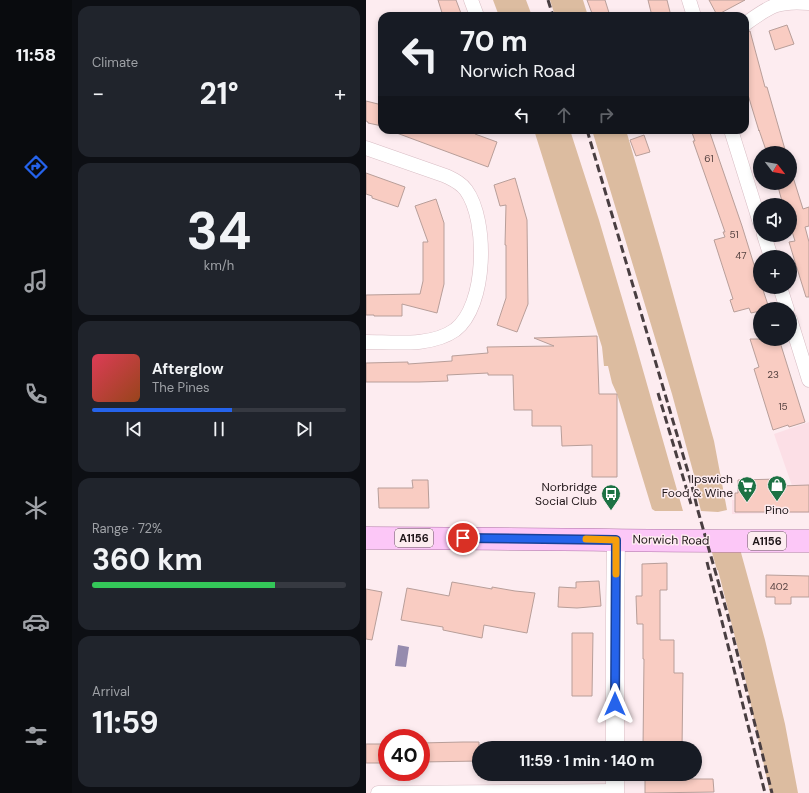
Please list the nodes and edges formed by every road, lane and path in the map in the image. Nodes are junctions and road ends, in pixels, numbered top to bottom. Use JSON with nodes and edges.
{"nodes":[{"id":1,"x":471,"y":0,"type":"edge"},
{"id":2,"x":689,"y":0,"type":"edge"},
{"id":3,"x":809,"y":3,"type":"edge"},
{"id":4,"x":476,"y":12,"type":"edge"},
{"id":5,"x":693,"y":12,"type":"edge"},
{"id":6,"x":749,"y":21,"type":"edge"},
{"id":7,"x":732,"y":134,"type":"edge"},
{"id":8,"x":366,"y":148,"type":"edge"},
{"id":9,"x":753,"y":201,"type":"edge"},
{"id":10,"x":797,"y":341,"type":"edge"},
{"id":11,"x":366,"y":342,"type":"edge"},
{"id":12,"x":809,"y":380,"type":"edge"},
{"id":13,"x":366,"y":538,"type":"edge"},
{"id":14,"x":616,"y":540,"type":"junction"},
{"id":15,"x":809,"y":541,"type":"edge"},
{"id":16,"x":615,"y":741,"type":"edge"},
{"id":17,"x":615,"y":786,"type":"edge"},
{"id":18,"x":378,"y":793,"type":"edge"}],
"edges":[{"from":1,"to":4,"type":"street"},
{"from":2,"to":5,"type":"street"},
{"from":3,"to":6,"type":"street"},
{"from":7,"to":9,"type":"street"},
{"from":8,"to":11,"type":"street"},
{"from":10,"to":12,"type":"street"},
{"from":13,"to":14,"type":"main road","name":"Norwich Road","number":"A1156"},
{"from":14,"to":15,"type":"main road","name":"Norwich Road","number":"A1156"},
{"from":14,"to":16,"type":"street"},
{"from":17,"to":18,"type":"street"}]}
